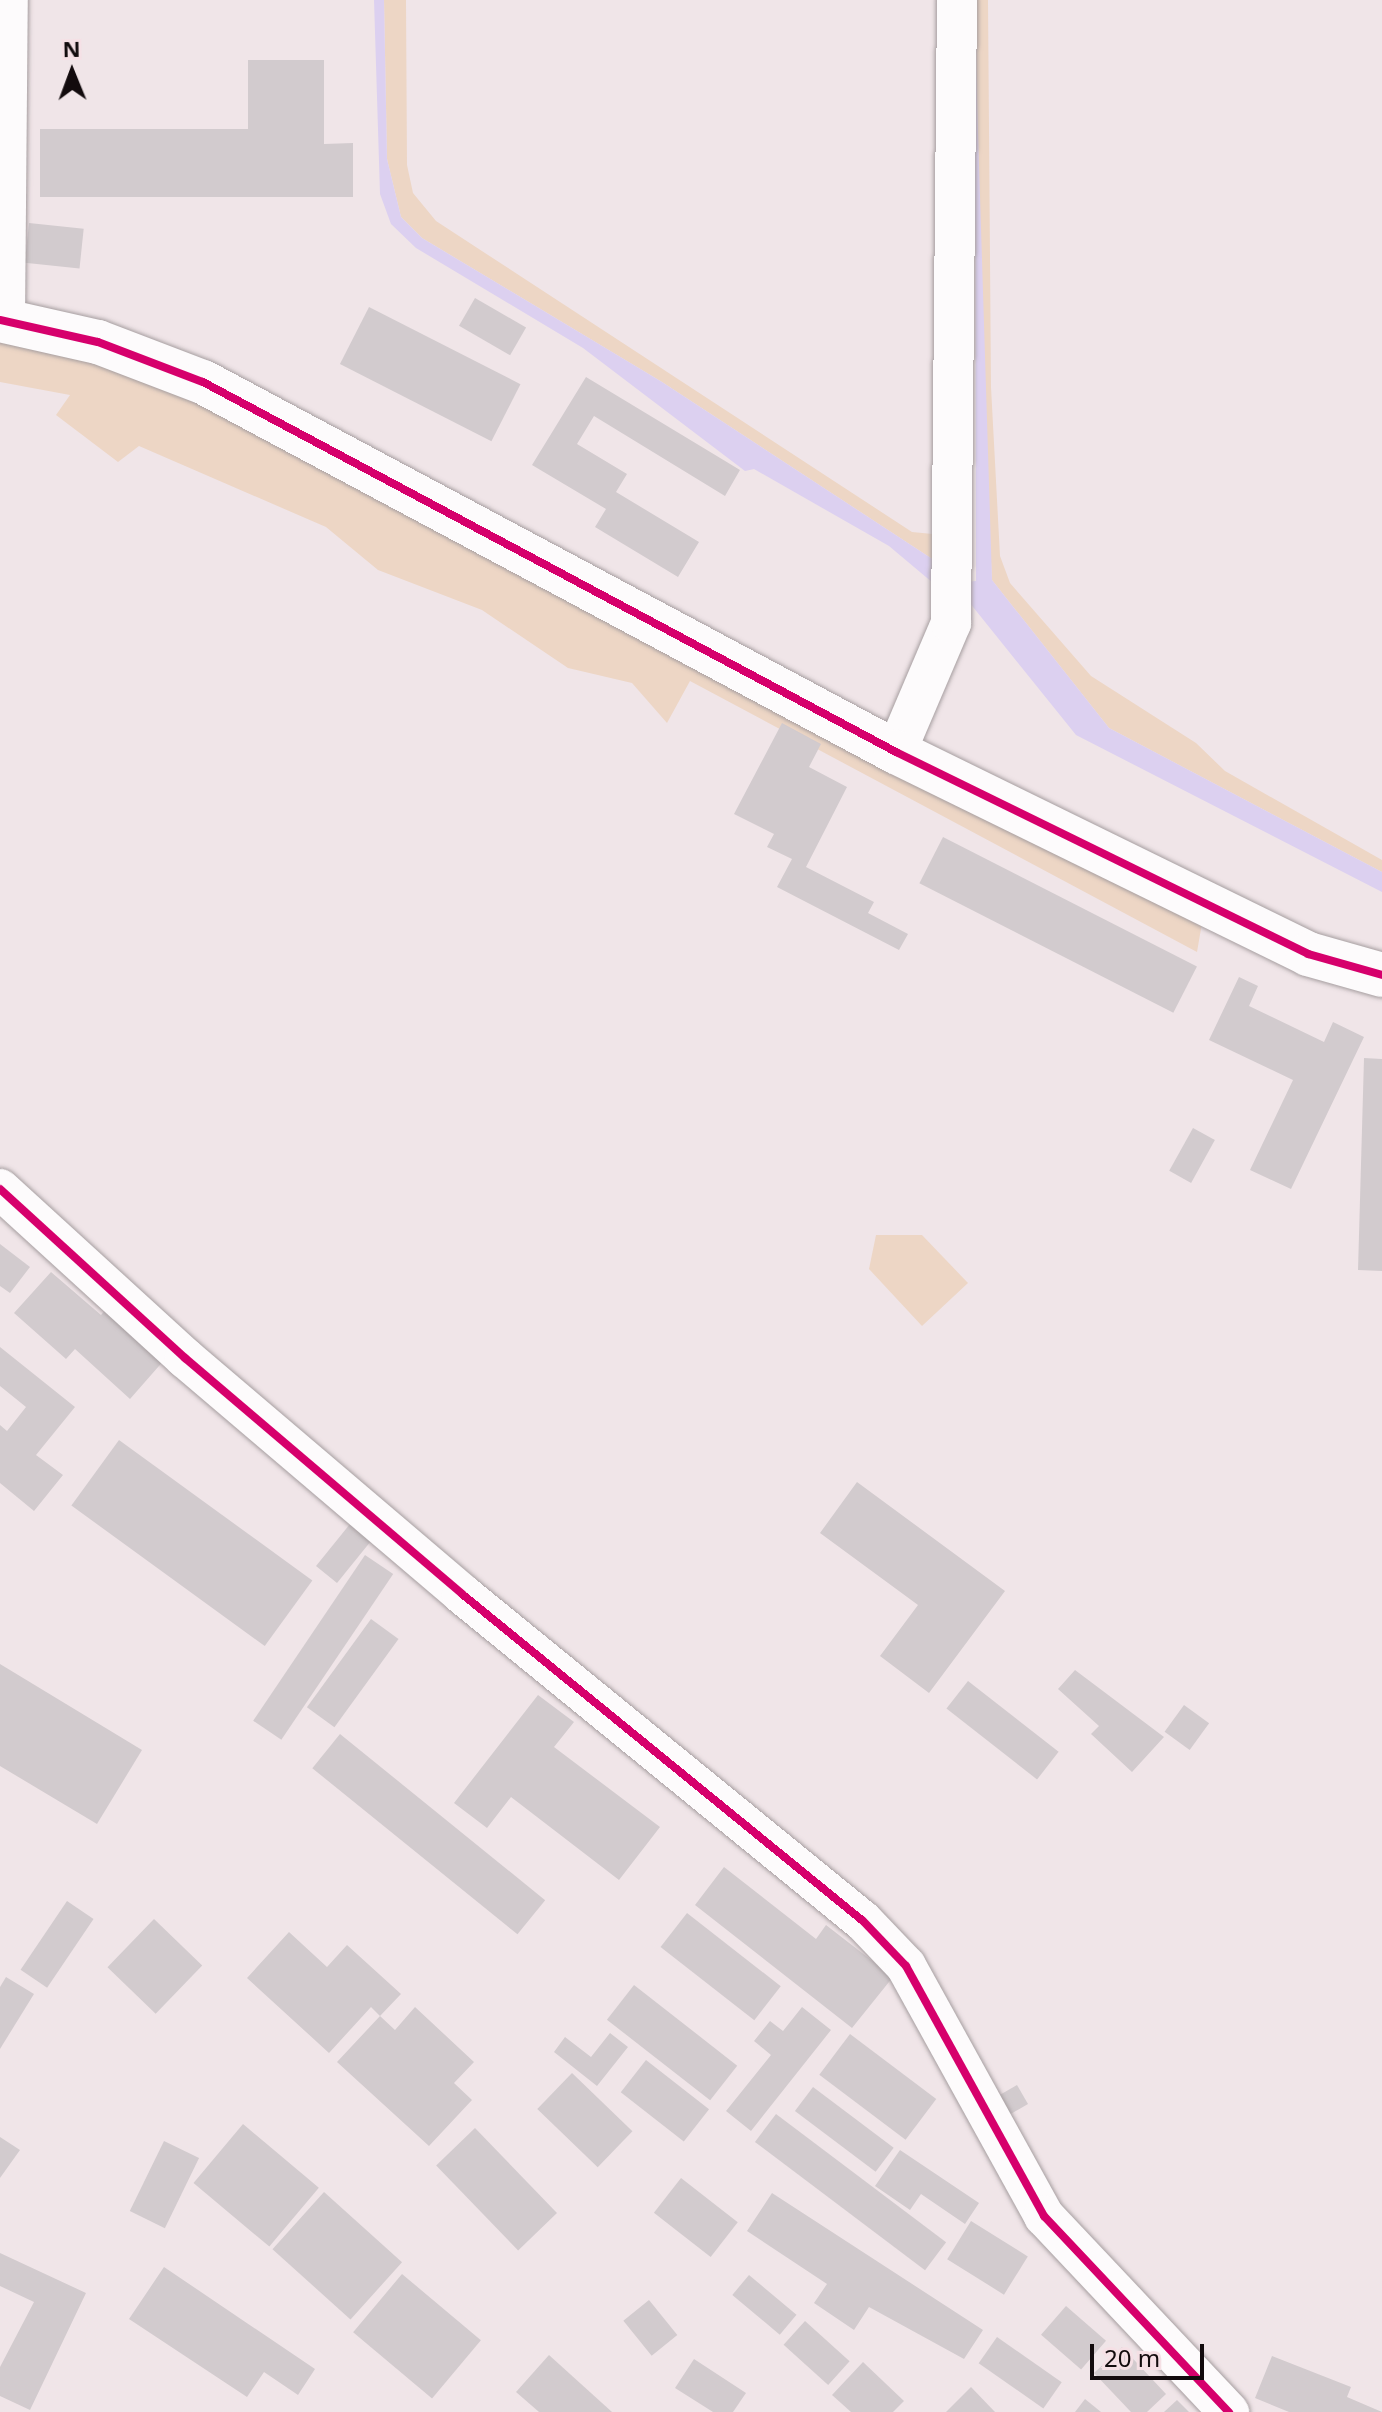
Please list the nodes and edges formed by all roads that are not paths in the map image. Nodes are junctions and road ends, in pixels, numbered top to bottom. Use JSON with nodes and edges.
{"nodes":[{"id":1,"x":8,"y":0,"type":"edge"},
{"id":2,"x":957,"y":0,"type":"edge"},
{"id":3,"x":3,"y":320,"type":"edge"},
{"id":4,"x":896,"y":752,"type":"junction"},
{"id":5,"x":1382,"y":975,"type":"edge"},
{"id":6,"x":0,"y":1189,"type":"edge"},
{"id":7,"x":1229,"y":2412,"type":"edge"}],
"edges":[{"from":1,"to":3,"type":"street"},
{"from":2,"to":4,"type":"street"},
{"from":3,"to":4,"type":"street"},
{"from":4,"to":5,"type":"street"},
{"from":6,"to":7,"type":"street"}]}
